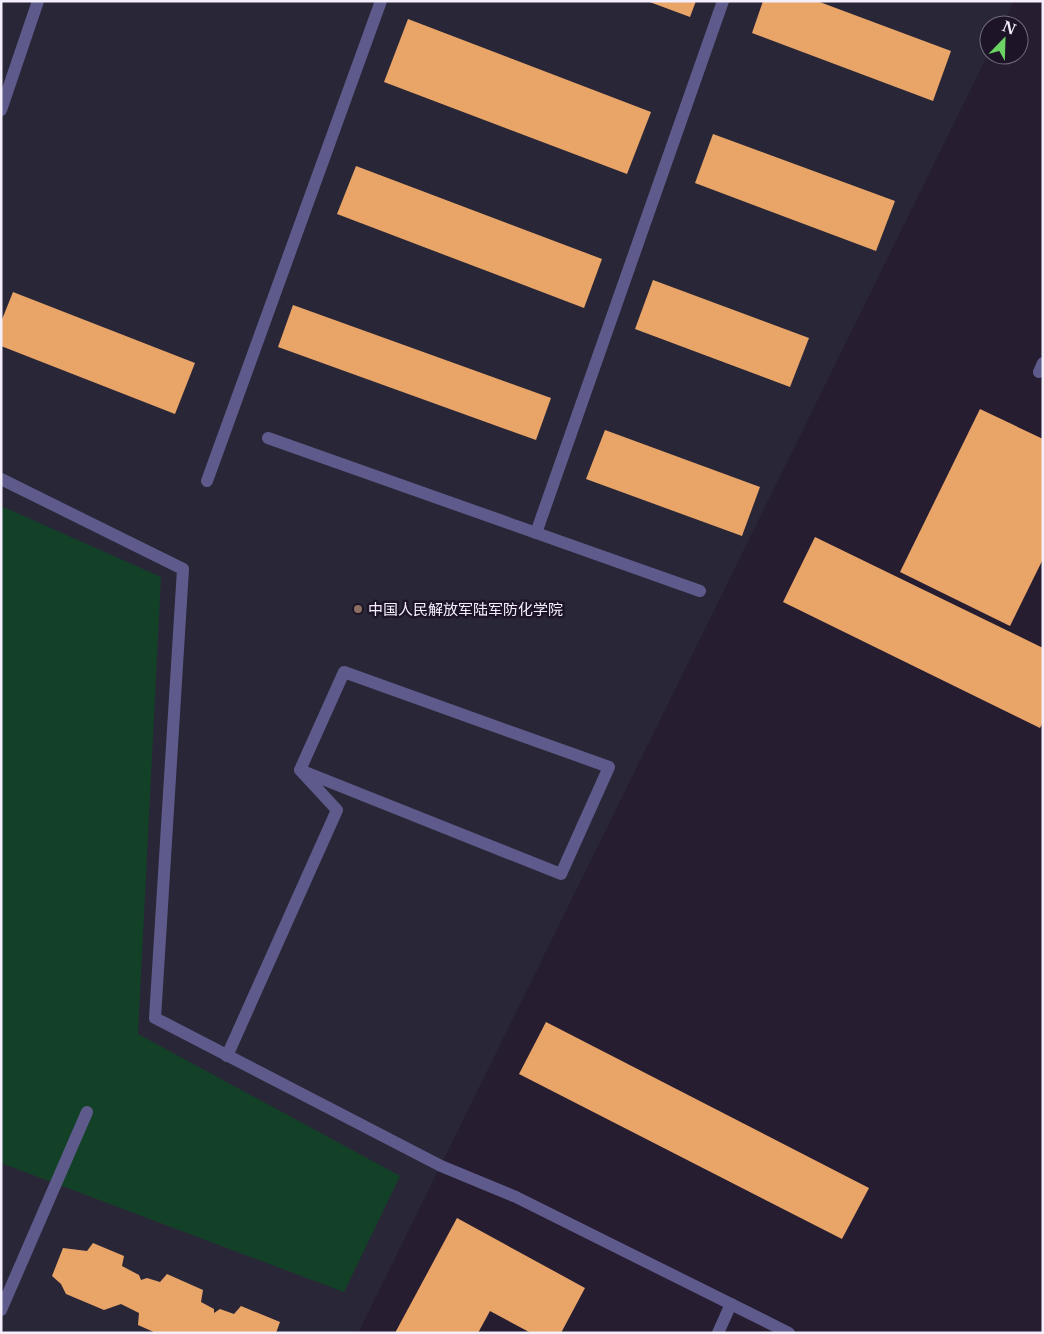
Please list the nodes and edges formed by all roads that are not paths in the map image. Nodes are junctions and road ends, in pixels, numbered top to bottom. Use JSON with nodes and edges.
{"nodes":[{"id":1,"x":38,"y":1,"type":"edge"},
{"id":2,"x":381,"y":1,"type":"edge"},
{"id":3,"x":724,"y":1,"type":"edge"},
{"id":4,"x":1,"y":110,"type":"edge"},
{"id":5,"x":268,"y":438,"type":"dead end"},
{"id":6,"x":1,"y":480,"type":"edge"},
{"id":7,"x":207,"y":481,"type":"dead end"},
{"id":8,"x":536,"y":533,"type":"junction"},
{"id":9,"x":700,"y":591,"type":"dead end"},
{"id":10,"x":300,"y":770,"type":"junction"},
{"id":11,"x":227,"y":1056,"type":"junction"},
{"id":12,"x":87,"y":1112,"type":"dead end"},
{"id":13,"x":731,"y":1304,"type":"junction"},
{"id":14,"x":1,"y":1310,"type":"edge"},
{"id":15,"x":718,"y":1333,"type":"edge"},
{"id":16,"x":789,"y":1333,"type":"edge"}],
"edges":[{"from":1,"to":4,"type":"street"},
{"from":2,"to":7,"type":"street"},
{"from":3,"to":8,"type":"street"},
{"from":5,"to":8,"type":"street"},
{"from":6,"to":11,"type":"street"},
{"from":8,"to":9,"type":"street"},
{"from":10,"to":10,"type":"street"},
{"from":10,"to":11,"type":"street"},
{"from":11,"to":13,"type":"street"},
{"from":12,"to":14,"type":"street"},
{"from":13,"to":15,"type":"street"},
{"from":13,"to":16,"type":"street"}]}
